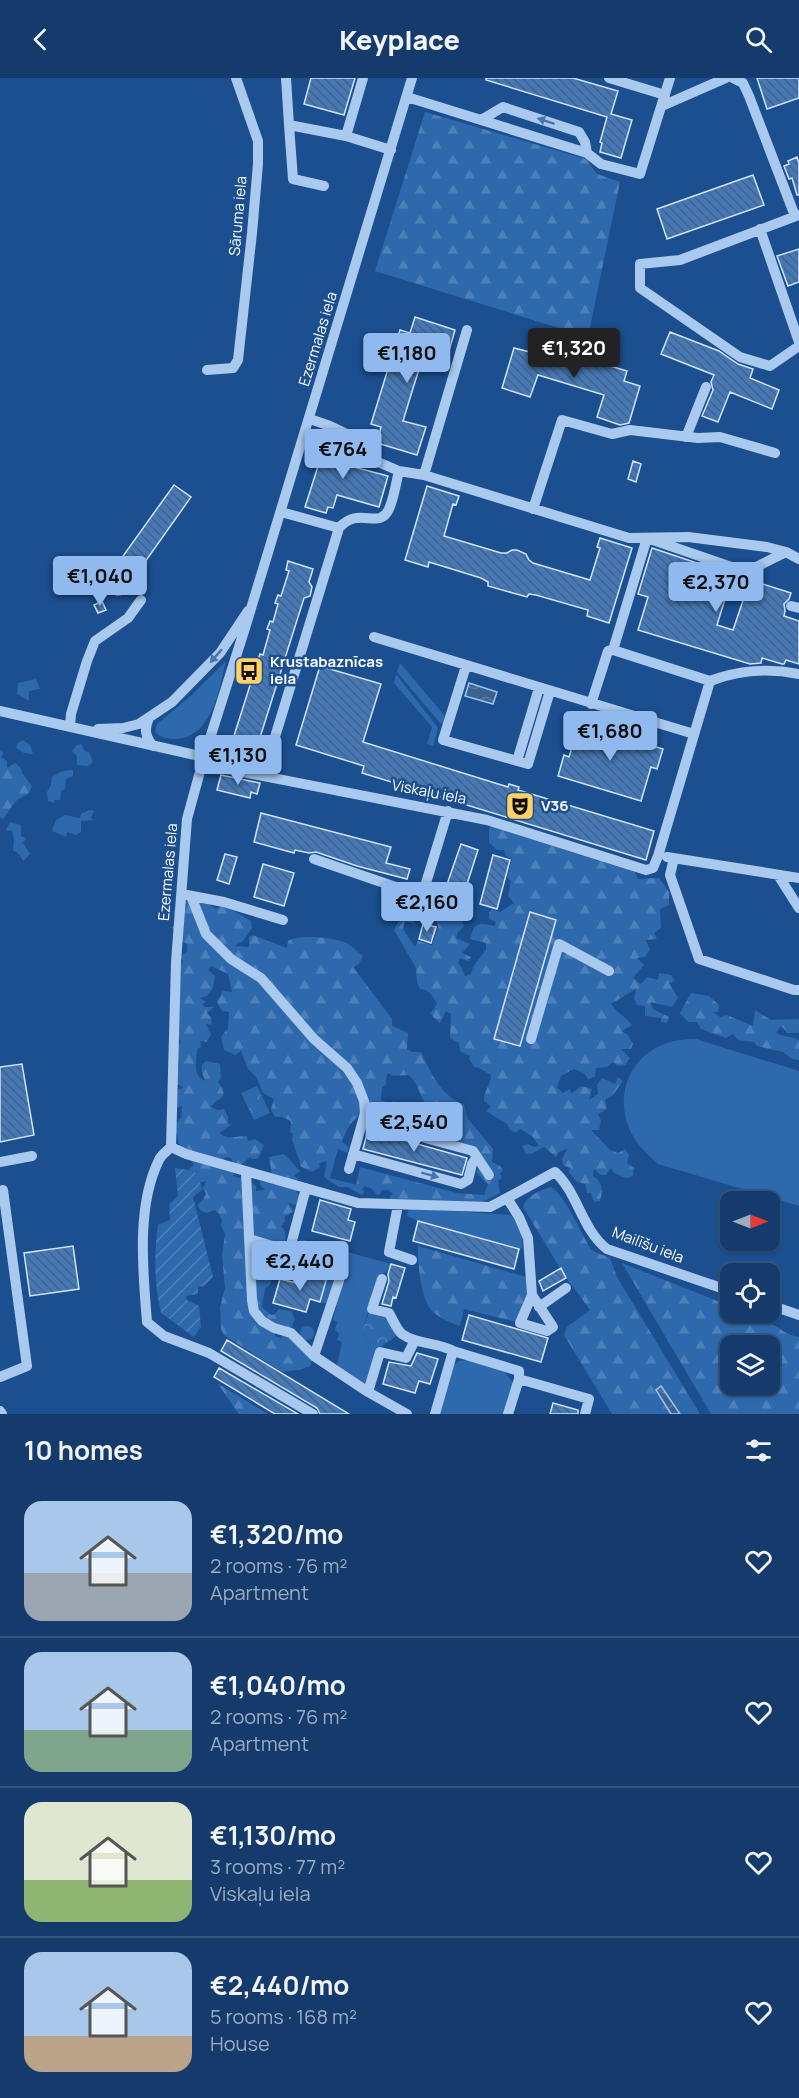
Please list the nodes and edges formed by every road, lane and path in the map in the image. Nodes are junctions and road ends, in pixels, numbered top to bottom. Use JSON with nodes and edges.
{"nodes":[{"id":1,"x":236,"y":78,"type":"edge"},
{"id":2,"x":286,"y":78,"type":"edge"},
{"id":3,"x":363,"y":78,"type":"edge"},
{"id":4,"x":412,"y":78,"type":"edge"},
{"id":5,"x":609,"y":78,"type":"edge"},
{"id":6,"x":670,"y":78,"type":"edge"},
{"id":7,"x":726,"y":78,"type":"edge"},
{"id":8,"x":733,"y":78,"type":"edge"},
{"id":9,"x":625,"y":81,"type":"edge"},
{"id":10,"x":407,"y":97,"type":"junction"},
{"id":11,"x":664,"y":101,"type":"junction"},
{"id":12,"x":481,"y":120,"type":"junction"},
{"id":13,"x":289,"y":125,"type":"junction"},
{"id":14,"x":346,"y":136,"type":"junction"},
{"id":15,"x":391,"y":150,"type":"junction"},
{"id":16,"x":587,"y":153,"type":"junction"},
{"id":17,"x":324,"y":186,"type":"dead end"},
{"id":18,"x":797,"y":216,"type":"edge"},
{"id":19,"x":760,"y":229,"type":"junction"},
{"id":20,"x":467,"y":330,"type":"dead end"},
{"id":21,"x":799,"y":344,"type":"edge"},
{"id":22,"x":207,"y":370,"type":"dead end"},
{"id":23,"x":706,"y":387,"type":"dead end"},
{"id":24,"x":310,"y":419,"type":"junction"},
{"id":25,"x":686,"y":437,"type":"junction"},
{"id":26,"x":775,"y":453,"type":"dead end"},
{"id":27,"x":399,"y":471,"type":"junction"},
{"id":28,"x":424,"y":475,"type":"junction"},
{"id":29,"x":533,"y":508,"type":"junction"},
{"id":30,"x":281,"y":512,"type":"junction"},
{"id":31,"x":339,"y":528,"type":"junction"},
{"id":32,"x":647,"y":538,"type":"junction"},
{"id":33,"x":786,"y":552,"type":"junction"},
{"id":34,"x":799,"y":559,"type":"edge"},
{"id":35,"x":141,"y":600,"type":"dead end"},
{"id":36,"x":250,"y":609,"type":"junction"},
{"id":37,"x":374,"y":637,"type":"dead end"},
{"id":38,"x":613,"y":650,"type":"junction"},
{"id":39,"x":466,"y":666,"type":"junction"},
{"id":40,"x":799,"y":674,"type":"edge"},
{"id":41,"x":710,"y":681,"type":"junction"},
{"id":42,"x":544,"y":690,"type":"junction"},
{"id":43,"x":591,"y":704,"type":"junction"},
{"id":44,"x":0,"y":711,"type":"edge"},
{"id":45,"x":149,"y":718,"type":"junction"},
{"id":46,"x":70,"y":727,"type":"junction"},
{"id":47,"x":88,"y":730,"type":"junction"},
{"id":48,"x":694,"y":734,"type":"junction"},
{"id":49,"x":153,"y":746,"type":"junction"},
{"id":50,"x":204,"y":757,"type":"junction"},
{"id":51,"x":263,"y":776,"type":"junction"},
{"id":52,"x":448,"y":811,"type":"junction"},
{"id":53,"x":658,"y":855,"type":"junction"},
{"id":54,"x":674,"y":858,"type":"junction"},
{"id":55,"x":314,"y":859,"type":"dead end"},
{"id":56,"x":778,"y":875,"type":"junction"},
{"id":57,"x":799,"y":878,"type":"edge"},
{"id":58,"x":186,"y":895,"type":"junction"},
{"id":59,"x":799,"y":908,"type":"edge"},
{"id":60,"x":283,"y":920,"type":"dead end"},
{"id":61,"x":609,"y":972,"type":"dead end"},
{"id":62,"x":799,"y":990,"type":"edge"},
{"id":63,"x":531,"y":1039,"type":"dead end"},
{"id":64,"x":363,"y":1121,"type":"junction"},
{"id":65,"x":171,"y":1147,"type":"junction"},
{"id":66,"x":353,"y":1154,"type":"junction"},
{"id":67,"x":32,"y":1156,"type":"dead end"},
{"id":68,"x":477,"y":1157,"type":"junction"},
{"id":69,"x":0,"y":1162,"type":"edge"},
{"id":70,"x":349,"y":1169,"type":"dead end"},
{"id":71,"x":246,"y":1172,"type":"junction"},
{"id":72,"x":489,"y":1175,"type":"dead end"},
{"id":73,"x":306,"y":1188,"type":"junction"},
{"id":74,"x":3,"y":1190,"type":"dead end"},
{"id":75,"x":507,"y":1198,"type":"junction"},
{"id":76,"x":398,"y":1205,"type":"junction"},
{"id":77,"x":249,"y":1239,"type":"junction"},
{"id":78,"x":289,"y":1252,"type":"junction"},
{"id":79,"x":411,"y":1260,"type":"dead end"},
{"id":80,"x":382,"y":1279,"type":"dead end"},
{"id":81,"x":566,"y":1288,"type":"dead end"},
{"id":82,"x":720,"y":1288,"type":"edge"},
{"id":83,"x":532,"y":1295,"type":"junction"},
{"id":84,"x":539,"y":1306,"type":"junction"},
{"id":85,"x":780,"y":1308,"type":"edge"},
{"id":86,"x":799,"y":1315,"type":"edge"},
{"id":87,"x":415,"y":1340,"type":"junction"},
{"id":88,"x":453,"y":1351,"type":"junction"},
{"id":89,"x":314,"y":1356,"type":"junction"},
{"id":90,"x":0,"y":1377,"type":"edge"},
{"id":91,"x":519,"y":1379,"type":"junction"},
{"id":92,"x":368,"y":1392,"type":"junction"},
{"id":93,"x":313,"y":1414,"type":"edge"},
{"id":94,"x":407,"y":1414,"type":"edge"},
{"id":95,"x":435,"y":1414,"type":"edge"},
{"id":96,"x":508,"y":1414,"type":"edge"},
{"id":97,"x":585,"y":1414,"type":"edge"}],
"edges":[{"from":1,"to":22,"type":"street","name":"Sāruma iela"},
{"from":2,"to":13,"type":"street"},
{"from":3,"to":14,"type":"street"},
{"from":4,"to":10,"type":"street","name":"Ezermalas iela"},
{"from":5,"to":9,"type":"street"},
{"from":6,"to":11,"type":"street"},
{"from":7,"to":11,"type":"street"},
{"from":8,"to":18,"type":"street"},
{"from":9,"to":11,"type":"street"},
{"from":10,"to":12,"type":"street"},
{"from":10,"to":15,"type":"street","name":"Ezermalas iela"},
{"from":11,"to":16,"type":"street"},
{"from":12,"to":16,"type":"street"},
{"from":16,"to":12,"type":"street","one_way":true},
{"from":13,"to":14,"type":"street"},
{"from":13,"to":17,"type":"street"},
{"from":14,"to":15,"type":"street"},
{"from":15,"to":24,"type":"street","name":"Ezermalas iela"},
{"from":18,"to":19,"type":"street"},
{"from":19,"to":21,"type":"street"},
{"from":19,"to":21,"type":"street"},
{"from":20,"to":28,"type":"street"},
{"from":23,"to":25,"type":"street"},
{"from":24,"to":27,"type":"street"},
{"from":24,"to":30,"type":"street","name":"Ezermalas iela"},
{"from":25,"to":26,"type":"street"},
{"from":25,"to":29,"type":"street"},
{"from":27,"to":28,"type":"street"},
{"from":27,"to":31,"type":"street"},
{"from":28,"to":29,"type":"street"},
{"from":29,"to":32,"type":"street"},
{"from":30,"to":31,"type":"street"},
{"from":30,"to":36,"type":"street","name":"Ezermalas iela"},
{"from":31,"to":51,"type":"street"},
{"from":32,"to":33,"type":"street"},
{"from":32,"to":33,"type":"street"},
{"from":32,"to":38,"type":"street"},
{"from":33,"to":34,"type":"street"},
{"from":35,"to":46,"type":"street"},
{"from":36,"to":45,"type":"street","name":"Ezermalas iela","one_way":true},
{"from":36,"to":50,"type":"street","name":"Ezermalas iela"},
{"from":37,"to":39,"type":"street"},
{"from":38,"to":41,"type":"street"},
{"from":38,"to":43,"type":"street"},
{"from":39,"to":42,"type":"street"},
{"from":39,"to":42,"type":"street"},
{"from":40,"to":41,"type":"street"},
{"from":41,"to":48,"type":"street"},
{"from":42,"to":43,"type":"street"},
{"from":43,"to":48,"type":"street"},
{"from":44,"to":46,"type":"street"},
{"from":45,"to":47,"type":"street","name":"Ezermalas iela"},
{"from":45,"to":49,"type":"street"},
{"from":46,"to":47,"type":"street"},
{"from":47,"to":49,"type":"street","name":"Viskaļu iela"},
{"from":48,"to":53,"type":"street"},
{"from":49,"to":50,"type":"street","name":"Viskaļu iela"},
{"from":50,"to":51,"type":"street","name":"Viskaļu iela"},
{"from":50,"to":58,"type":"street","name":"Ezermalas iela"},
{"from":51,"to":52,"type":"street","name":"Viskaļu iela"},
{"from":52,"to":53,"type":"street","name":"Viskaļu iela"},
{"from":52,"to":55,"type":"street"},
{"from":53,"to":54,"type":"street"},
{"from":54,"to":56,"type":"street"},
{"from":54,"to":62,"type":"street"},
{"from":56,"to":57,"type":"street"},
{"from":56,"to":59,"type":"street"},
{"from":58,"to":60,"type":"street"},
{"from":58,"to":64,"type":"street"},
{"from":58,"to":65,"type":"street","name":"Ezermalas iela"},
{"from":61,"to":63,"type":"street"},
{"from":64,"to":66,"type":"street"},
{"from":64,"to":68,"type":"street"},
{"from":65,"to":71,"type":"street"},
{"from":65,"to":93,"type":"street"},
{"from":66,"to":68,"type":"street","one_way":true},
{"from":66,"to":70,"type":"street"},
{"from":67,"to":69,"type":"street"},
{"from":68,"to":72,"type":"street"},
{"from":71,"to":73,"type":"street"},
{"from":71,"to":77,"type":"street"},
{"from":73,"to":76,"type":"street"},
{"from":73,"to":78,"type":"street"},
{"from":74,"to":90,"type":"street"},
{"from":75,"to":76,"type":"street"},
{"from":75,"to":82,"type":"street","name":"Mailīšu iela"},
{"from":75,"to":83,"type":"street"},
{"from":76,"to":79,"type":"street"},
{"from":77,"to":78,"type":"street"},
{"from":77,"to":89,"type":"street"},
{"from":78,"to":89,"type":"street"},
{"from":80,"to":87,"type":"street"},
{"from":81,"to":84,"type":"street"},
{"from":83,"to":84,"type":"street"},
{"from":83,"to":84,"type":"street"},
{"from":85,"to":86,"type":"street"},
{"from":87,"to":88,"type":"street"},
{"from":87,"to":92,"type":"street"},
{"from":88,"to":91,"type":"street"},
{"from":88,"to":95,"type":"street"},
{"from":89,"to":92,"type":"street"},
{"from":91,"to":96,"type":"street"},
{"from":91,"to":97,"type":"street"},
{"from":92,"to":94,"type":"street"}]}
